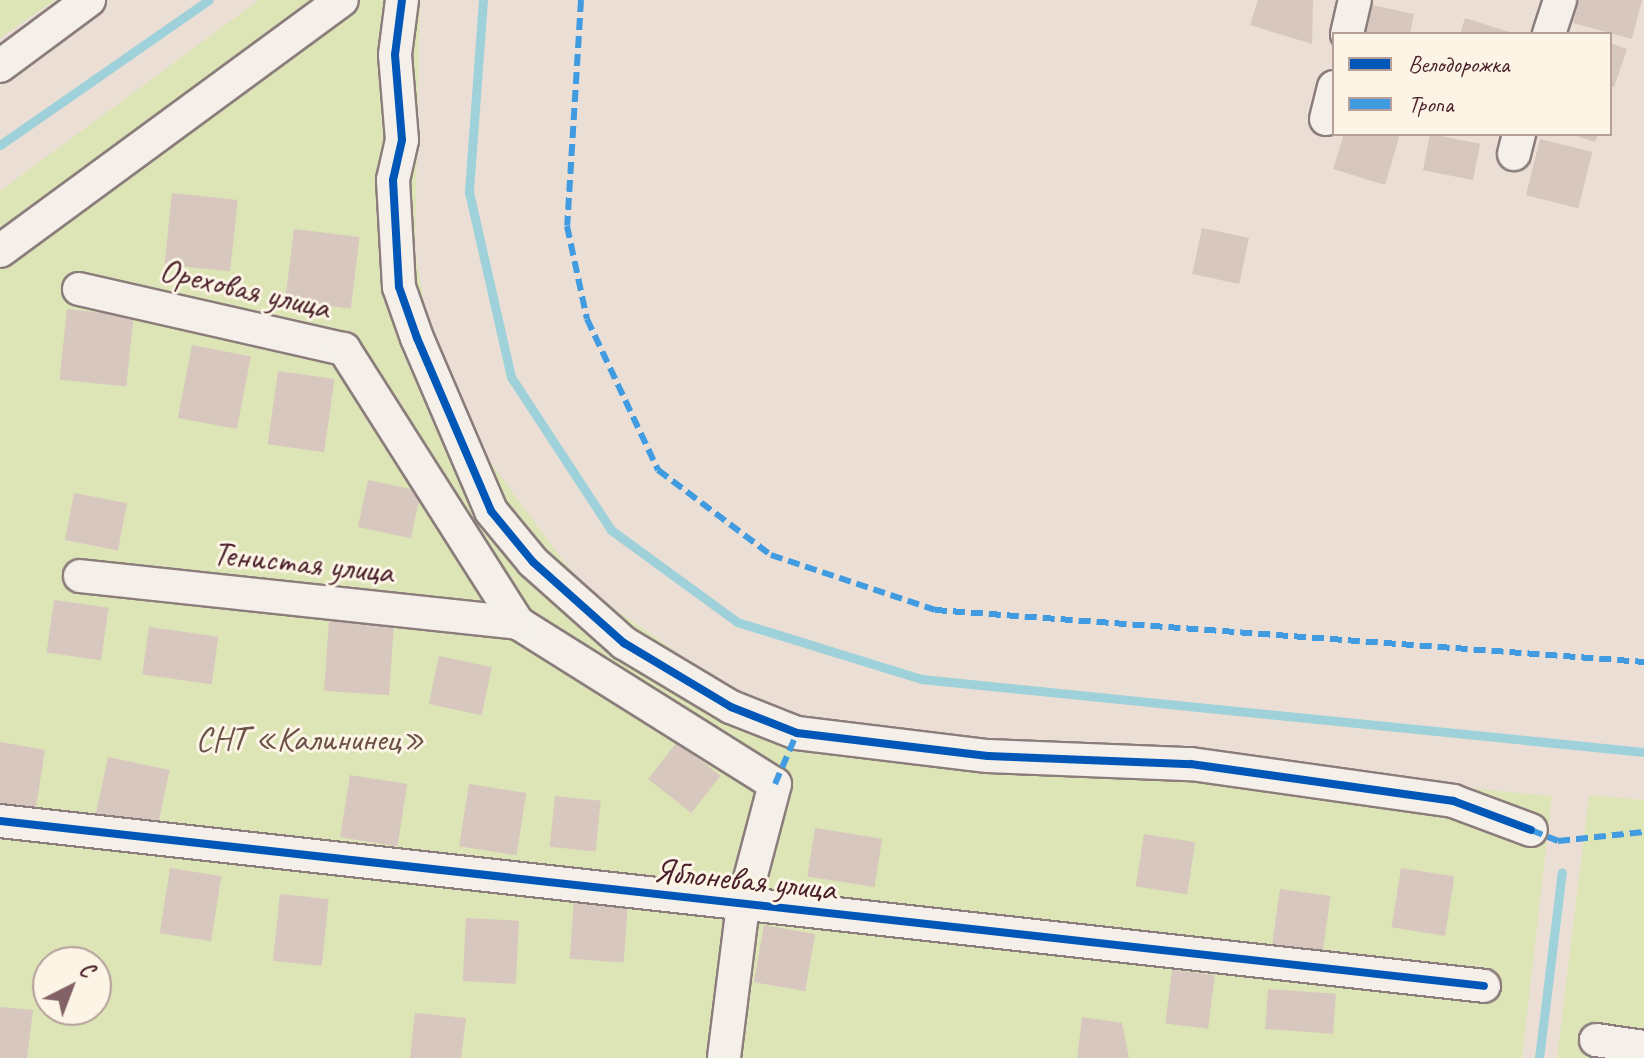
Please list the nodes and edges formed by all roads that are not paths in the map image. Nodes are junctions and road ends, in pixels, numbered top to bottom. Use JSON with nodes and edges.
{"nodes":[{"id":1,"x":89,"y":0,"type":"edge"},
{"id":2,"x":342,"y":0,"type":"edge"},
{"id":3,"x":402,"y":0,"type":"edge"},
{"id":4,"x":1355,"y":0,"type":"edge"},
{"id":5,"x":1560,"y":0,"type":"edge"},
{"id":6,"x":1347,"y":32,"type":"edge"},
{"id":7,"x":1550,"y":32,"type":"edge"},
{"id":8,"x":0,"y":66,"type":"edge"},
{"id":9,"x":1332,"y":95,"type":"edge"},
{"id":10,"x":1326,"y":119,"type":"dead end"},
{"id":11,"x":0,"y":251,"type":"edge"},
{"id":12,"x":79,"y":289,"type":"dead end"},
{"id":13,"x":80,"y":576,"type":"dead end"},
{"id":14,"x":518,"y":623,"type":"junction"},
{"id":15,"x":0,"y":821,"type":"edge"},
{"id":16,"x":1531,"y":830,"type":"dead end"},
{"id":17,"x":743,"y":905,"type":"junction"},
{"id":18,"x":1484,"y":986,"type":"dead end"},
{"id":19,"x":1596,"y":1040,"type":"dead end"},
{"id":20,"x":1644,"y":1047,"type":"edge"},
{"id":21,"x":724,"y":1058,"type":"edge"}],
"edges":[{"from":1,"to":8,"type":"street"},
{"from":2,"to":11,"type":"street"},
{"from":3,"to":16,"type":"street"},
{"from":4,"to":6,"type":"street"},
{"from":5,"to":7,"type":"street"},
{"from":9,"to":10,"type":"street"},
{"from":12,"to":14,"type":"street","name":"Ореховая улица"},
{"from":13,"to":14,"type":"street","name":"Тенистая улица"},
{"from":14,"to":17,"type":"street","name":"Ореховая улица"},
{"from":15,"to":17,"type":"street","name":"Яблоневая улица"},
{"from":17,"to":18,"type":"street","name":"Яблоневая улица"},
{"from":17,"to":21,"type":"street"},
{"from":19,"to":20,"type":"street"}]}
